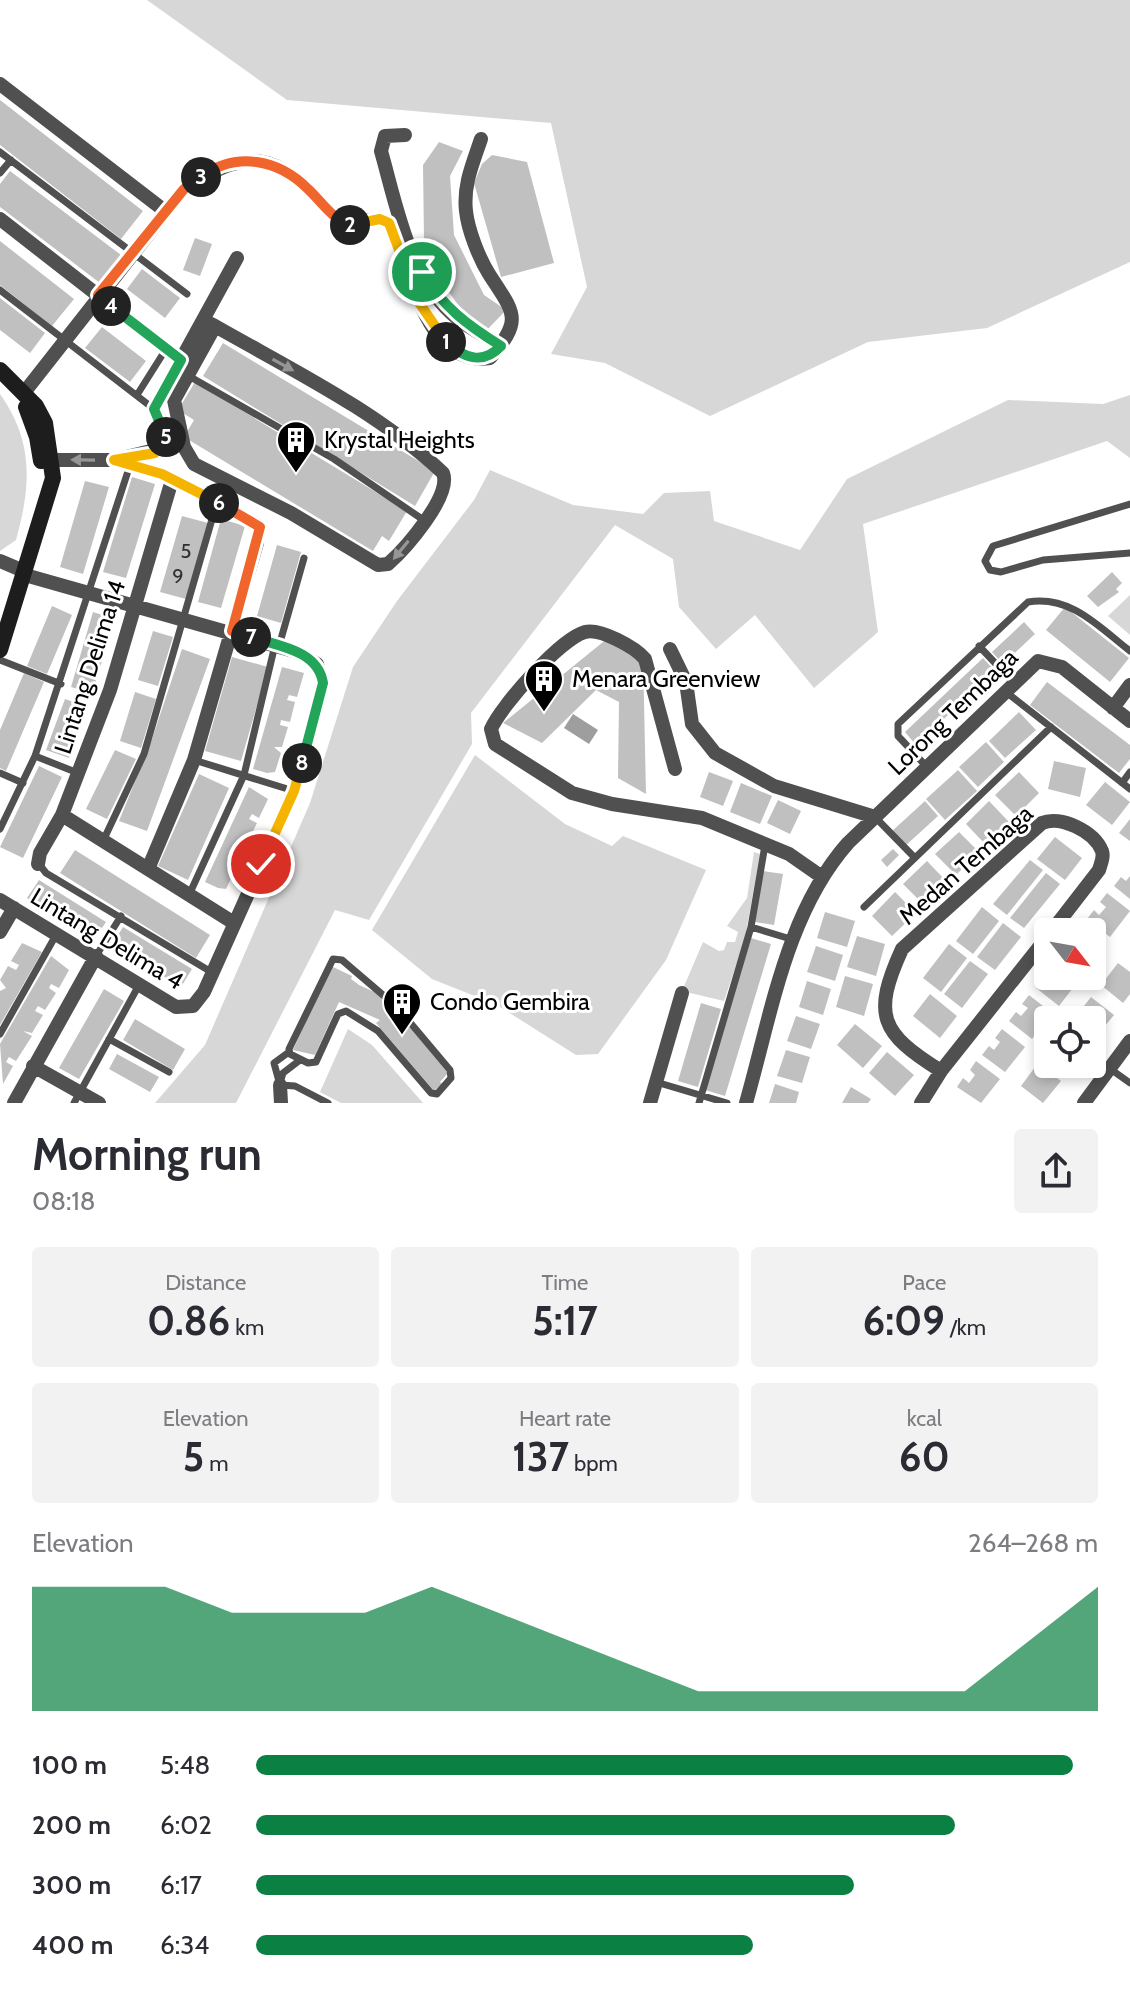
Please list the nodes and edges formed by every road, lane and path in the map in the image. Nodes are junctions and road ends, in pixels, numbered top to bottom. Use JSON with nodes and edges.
{"nodes":[{"id":1,"x":0,"y":84,"type":"edge"},
{"id":2,"x":405,"y":135,"type":"dead end"},
{"id":3,"x":481,"y":139,"type":"dead end"},
{"id":4,"x":0,"y":152,"type":"edge"},
{"id":5,"x":11,"y":160,"type":"junction"},
{"id":6,"x":0,"y":173,"type":"edge"},
{"id":7,"x":165,"y":211,"type":"junction"},
{"id":8,"x":0,"y":219,"type":"edge"},
{"id":9,"x":131,"y":254,"type":"junction"},
{"id":10,"x":237,"y":258,"type":"dead end"},
{"id":11,"x":0,"y":290,"type":"edge"},
{"id":12,"x":187,"y":294,"type":"dead end"},
{"id":13,"x":98,"y":295,"type":"junction"},
{"id":14,"x":209,"y":323,"type":"junction"},
{"id":15,"x":65,"y":340,"type":"junction"},
{"id":16,"x":501,"y":346,"type":"junction"},
{"id":17,"x":166,"y":349,"type":"junction"},
{"id":18,"x":181,"y":360,"type":"junction"},
{"id":19,"x":0,"y":370,"type":"edge"},
{"id":20,"x":187,"y":375,"type":"junction"},
{"id":21,"x":23,"y":394,"type":"junction"},
{"id":22,"x":137,"y":395,"type":"junction"},
{"id":23,"x":154,"y":409,"type":"junction"},
{"id":24,"x":52,"y":460,"type":"junction"},
{"id":25,"x":114,"y":460,"type":"junction"},
{"id":26,"x":130,"y":465,"type":"junction"},
{"id":27,"x":172,"y":480,"type":"junction"},
{"id":28,"x":45,"y":499,"type":"junction"},
{"id":29,"x":217,"y":502,"type":"junction"},
{"id":30,"x":1130,"y":504,"type":"edge"},
{"id":31,"x":425,"y":521,"type":"junction"},
{"id":32,"x":257,"y":543,"type":"joint"},
{"id":33,"x":1130,"y":553,"type":"edge"},
{"id":34,"x":304,"y":558,"type":"dead end"},
{"id":35,"x":0,"y":561,"type":"edge"},
{"id":36,"x":26,"y":574,"type":"junction"},
{"id":37,"x":91,"y":592,"type":"junction"},
{"id":38,"x":134,"y":605,"type":"junction"},
{"id":39,"x":185,"y":619,"type":"junction"},
{"id":40,"x":232,"y":631,"type":"junction"},
{"id":41,"x":277,"y":646,"type":"junction"},
{"id":42,"x":979,"y":646,"type":"junction"},
{"id":43,"x":670,"y":649,"type":"dead end"},
{"id":44,"x":0,"y":650,"type":"edge"},
{"id":45,"x":1130,"y":651,"type":"edge"},
{"id":46,"x":0,"y":660,"type":"edge"},
{"id":47,"x":61,"y":684,"type":"junction"},
{"id":48,"x":1130,"y":685,"type":"edge"},
{"id":49,"x":1008,"y":686,"type":"junction"},
{"id":50,"x":1113,"y":708,"type":"junction"},
{"id":51,"x":1130,"y":721,"type":"edge"},
{"id":52,"x":1051,"y":727,"type":"junction"},
{"id":53,"x":35,"y":756,"type":"junction"},
{"id":54,"x":194,"y":760,"type":"junction"},
{"id":55,"x":926,"y":766,"type":"junction"},
{"id":56,"x":675,"y":769,"type":"dead end"},
{"id":57,"x":1130,"y":772,"type":"edge"},
{"id":58,"x":0,"y":773,"type":"edge"},
{"id":59,"x":78,"y":773,"type":"junction"},
{"id":60,"x":244,"y":775,"type":"junction"},
{"id":61,"x":23,"y":783,"type":"junction"},
{"id":62,"x":1122,"y":783,"type":"junction"},
{"id":63,"x":1130,"y":789,"type":"edge"},
{"id":64,"x":294,"y":791,"type":"junction"},
{"id":65,"x":62,"y":815,"type":"junction"},
{"id":66,"x":875,"y":817,"type":"junction"},
{"id":67,"x":0,"y":829,"type":"edge"},
{"id":68,"x":103,"y":841,"type":"junction"},
{"id":69,"x":765,"y":845,"type":"junction"},
{"id":70,"x":915,"y":858,"type":"junction"},
{"id":71,"x":38,"y":864,"type":"joint"},
{"id":72,"x":148,"y":869,"type":"junction"},
{"id":73,"x":822,"y":877,"type":"junction"},
{"id":74,"x":189,"y":895,"type":"junction"},
{"id":75,"x":7,"y":904,"type":"edge"},
{"id":76,"x":864,"y":907,"type":"dead end"},
{"id":77,"x":121,"y":916,"type":"junction"},
{"id":78,"x":1062,"y":918,"type":"edge"},
{"id":79,"x":234,"y":923,"type":"junction"},
{"id":80,"x":751,"y":927,"type":"junction"},
{"id":81,"x":0,"y":932,"type":"edge"},
{"id":82,"x":57,"y":933,"type":"junction"},
{"id":83,"x":794,"y":940,"type":"junction"},
{"id":84,"x":1034,"y":953,"type":"edge"},
{"id":85,"x":96,"y":956,"type":"junction"},
{"id":86,"x":213,"y":973,"type":"junction"},
{"id":87,"x":139,"y":985,"type":"junction"},
{"id":88,"x":682,"y":993,"type":"dead end"},
{"id":89,"x":0,"y":1034,"type":"edge"},
{"id":90,"x":109,"y":1039,"type":"junction"},
{"id":91,"x":1130,"y":1041,"type":"edge"},
{"id":92,"x":289,"y":1052,"type":"junction"},
{"id":93,"x":300,"y":1060,"type":"junction"},
{"id":94,"x":33,"y":1066,"type":"junction"},
{"id":95,"x":1109,"y":1068,"type":"junction"},
{"id":96,"x":941,"y":1071,"type":"junction"},
{"id":97,"x":169,"y":1072,"type":"dead end"},
{"id":98,"x":656,"y":1082,"type":"junction"},
{"id":99,"x":1130,"y":1083,"type":"edge"},
{"id":100,"x":280,"y":1085,"type":"junction"},
{"id":101,"x":77,"y":1098,"type":"edge"},
{"id":102,"x":700,"y":1099,"type":"edge"},
{"id":103,"x":14,"y":1103,"type":"edge"},
{"id":104,"x":99,"y":1103,"type":"edge"},
{"id":105,"x":281,"y":1103,"type":"edge"},
{"id":106,"x":328,"y":1103,"type":"edge"},
{"id":107,"x":650,"y":1103,"type":"edge"},
{"id":108,"x":727,"y":1103,"type":"edge"},
{"id":109,"x":746,"y":1103,"type":"edge"},
{"id":110,"x":921,"y":1103,"type":"edge"},
{"id":111,"x":1084,"y":1103,"type":"edge"}],
"edges":[{"from":1,"to":7,"type":"street"},
{"from":2,"to":16,"type":"street"},
{"from":3,"to":16,"type":"street"},
{"from":4,"to":5,"type":"lane"},
{"from":5,"to":6,"type":"lane"},
{"from":5,"to":9,"type":"lane"},
{"from":7,"to":9,"type":"street"},
{"from":7,"to":16,"type":"street"},
{"from":8,"to":13,"type":"street"},
{"from":9,"to":12,"type":"lane"},
{"from":9,"to":13,"type":"street"},
{"from":10,"to":14,"type":"street"},
{"from":11,"to":15,"type":"lane"},
{"from":13,"to":15,"type":"street"},
{"from":13,"to":17,"type":"street"},
{"from":14,"to":18,"type":"street"},
{"from":14,"to":20,"type":"street"},
{"from":14,"to":31,"type":"street","one_way":true},
{"from":15,"to":21,"type":"street"},
{"from":15,"to":22,"type":"lane"},
{"from":17,"to":18,"type":"street"},
{"from":17,"to":22,"type":"lane"},
{"from":18,"to":23,"type":"street"},
{"from":19,"to":21,"type":"street"},
{"from":20,"to":31,"type":"lane"},
{"from":31,"to":20,"type":"street","one_way":true},
{"from":21,"to":24,"type":"street"},
{"from":21,"to":28,"type":"street"},
{"from":22,"to":23,"type":"lane"},
{"from":23,"to":25,"type":"street"},
{"from":25,"to":24,"type":"street","one_way":true},
{"from":24,"to":28,"type":"street"},
{"from":25,"to":26,"type":"lane"},
{"from":26,"to":27,"type":"lane"},
{"from":26,"to":37,"type":"lane"},
{"from":27,"to":29,"type":"lane"},
{"from":27,"to":38,"type":"street","name":"Lintang Delima 14"},
{"from":28,"to":36,"type":"street"},
{"from":29,"to":32,"type":"lane"},
{"from":29,"to":39,"type":"lane"},
{"from":30,"to":33,"type":"lane"},
{"from":32,"to":40,"type":"street"},
{"from":34,"to":41,"type":"lane"},
{"from":35,"to":36,"type":"street"},
{"from":36,"to":37,"type":"street"},
{"from":36,"to":44,"type":"street"},
{"from":37,"to":38,"type":"street"},
{"from":37,"to":47,"type":"lane"},
{"from":38,"to":39,"type":"street"},
{"from":38,"to":59,"type":"street","name":"Lintang Delima 14"},
{"from":39,"to":40,"type":"street"},
{"from":39,"to":68,"type":"lane"},
{"from":40,"to":41,"type":"street"},
{"from":40,"to":54,"type":"street"},
{"from":41,"to":60,"type":"lane"},
{"from":41,"to":64,"type":"street"},
{"from":42,"to":45,"type":"lane"},
{"from":42,"to":49,"type":"lane"},
{"from":42,"to":55,"type":"lane"},
{"from":43,"to":66,"type":"street"},
{"from":46,"to":47,"type":"lane"},
{"from":47,"to":53,"type":"lane"},
{"from":48,"to":50,"type":"street"},
{"from":49,"to":50,"type":"street","name":"Lorong Tembaga"},
{"from":49,"to":52,"type":"lane"},
{"from":49,"to":55,"type":"street","name":"Lorong Tembaga"},
{"from":50,"to":51,"type":"street","name":"Lorong Tembaga"},
{"from":52,"to":62,"type":"lane"},
{"from":52,"to":70,"type":"lane"},
{"from":53,"to":59,"type":"lane"},
{"from":53,"to":61,"type":"lane"},
{"from":54,"to":60,"type":"lane"},
{"from":54,"to":72,"type":"street"},
{"from":55,"to":66,"type":"street","name":"Lorong Tembaga"},
{"from":56,"to":69,"type":"street"},
{"from":57,"to":62,"type":"lane"},
{"from":58,"to":61,"type":"lane"},
{"from":59,"to":65,"type":"street","name":"Lintang Delima 14"},
{"from":60,"to":64,"type":"lane"},
{"from":60,"to":74,"type":"lane"},
{"from":61,"to":67,"type":"lane"},
{"from":62,"to":63,"type":"lane"},
{"from":64,"to":79,"type":"street"},
{"from":65,"to":68,"type":"street"},
{"from":65,"to":71,"type":"street","name":"Lintang Delima 14"},
{"from":66,"to":70,"type":"lane"},
{"from":66,"to":73,"type":"street","name":"Lorong Tembaga"},
{"from":68,"to":72,"type":"street"},
{"from":69,"to":73,"type":"street"},
{"from":69,"to":80,"type":"lane"},
{"from":70,"to":76,"type":"lane"},
{"from":71,"to":77,"type":"lane"},
{"from":72,"to":74,"type":"street"},
{"from":73,"to":83,"type":"street"},
{"from":74,"to":79,"type":"street"},
{"from":75,"to":81,"type":"street"},
{"from":75,"to":82,"type":"street","name":"Lintang Delima 4"},
{"from":77,"to":85,"type":"lane"},
{"from":77,"to":86,"type":"lane"},
{"from":78,"to":96,"type":"street","name":"Medan Tembaga"},
{"from":79,"to":86,"type":"street"},
{"from":80,"to":83,"type":"lane"},
{"from":80,"to":102,"type":"lane"},
{"from":82,"to":85,"type":"street","name":"Lintang Delima 4"},
{"from":82,"to":89,"type":"lane"},
{"from":83,"to":109,"type":"street"},
{"from":84,"to":96,"type":"street","name":"Medan Tembaga"},
{"from":85,"to":87,"type":"street","name":"Lintang Delima 4"},
{"from":85,"to":94,"type":"street"},
{"from":86,"to":87,"type":"street","name":"Lintang Delima 4"},
{"from":87,"to":90,"type":"lane"},
{"from":88,"to":98,"type":"street"},
{"from":90,"to":97,"type":"lane"},
{"from":90,"to":101,"type":"lane"},
{"from":91,"to":95,"type":"street"},
{"from":92,"to":93,"type":"lane"},
{"from":92,"to":93,"type":"lane"},
{"from":92,"to":100,"type":"lane"},
{"from":93,"to":100,"type":"lane"},
{"from":94,"to":101,"type":"street"},
{"from":94,"to":103,"type":"street"},
{"from":95,"to":99,"type":"lane"},
{"from":95,"to":111,"type":"street"},
{"from":96,"to":110,"type":"street","name":"Medan Tembaga"},
{"from":98,"to":102,"type":"lane"},
{"from":98,"to":107,"type":"street"},
{"from":100,"to":105,"type":"street"},
{"from":100,"to":106,"type":"lane"},
{"from":101,"to":104,"type":"street"},
{"from":102,"to":108,"type":"lane"}]}
